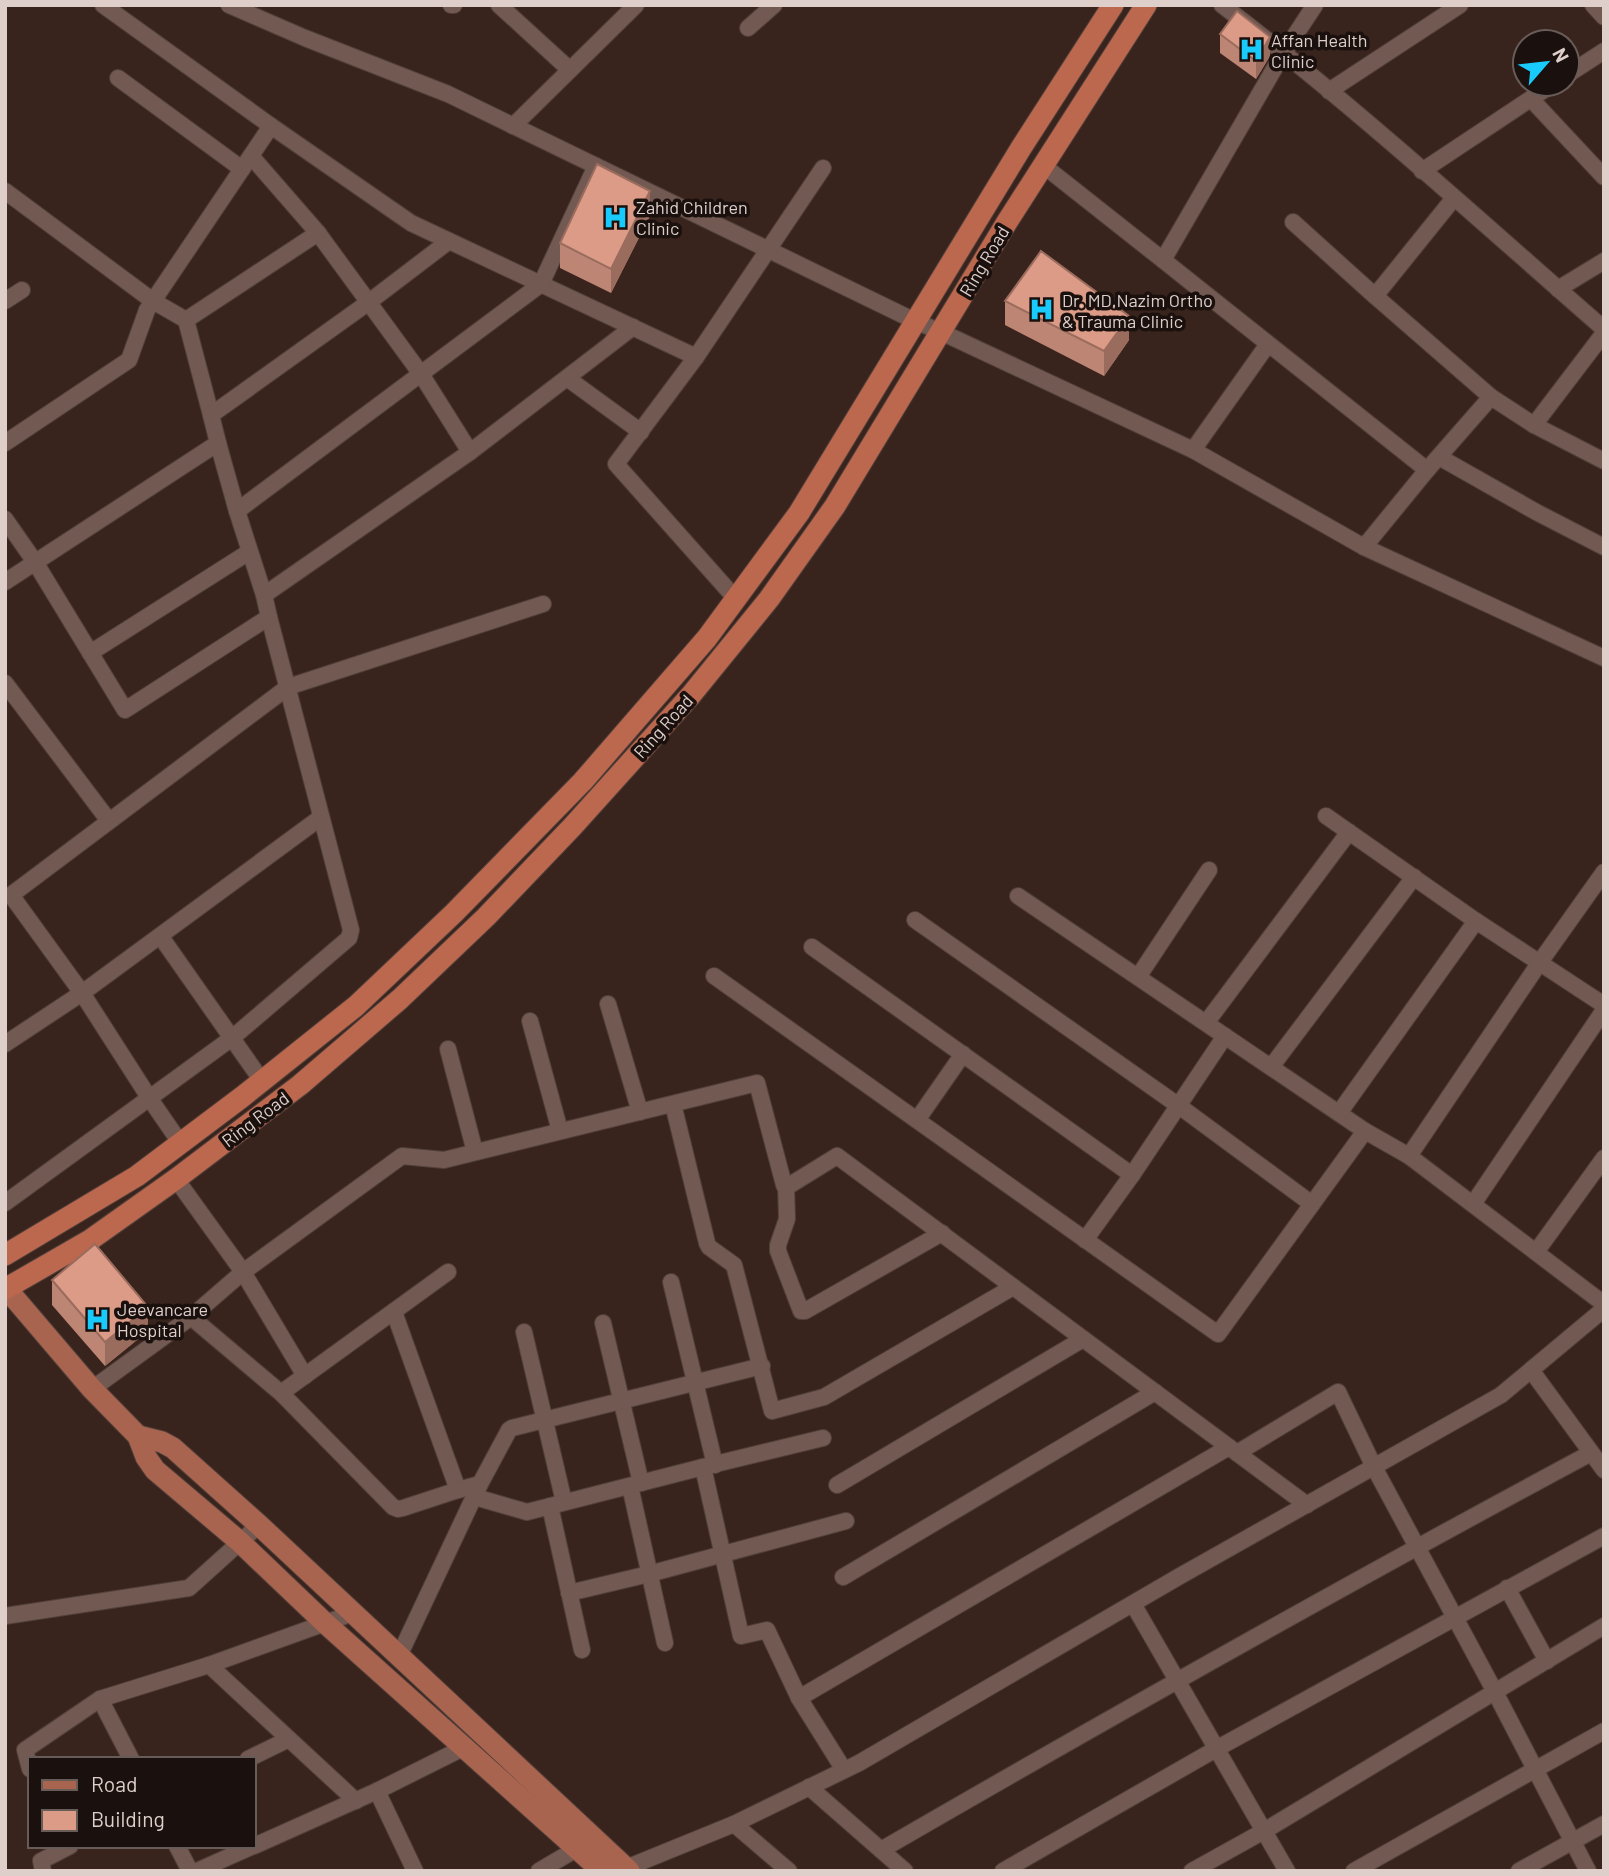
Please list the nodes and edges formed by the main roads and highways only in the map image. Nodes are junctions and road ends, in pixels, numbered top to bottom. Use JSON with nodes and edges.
{"nodes":[{"id":1,"x":1113,"y":5,"type":"edge"},
{"id":2,"x":1146,"y":5,"type":"edge"},
{"id":3,"x":5,"y":1255,"type":"edge"},
{"id":4,"x":6,"y":1288,"type":"edge"},
{"id":5,"x":138,"y":1436,"type":"junction"},
{"id":6,"x":628,"y":1869,"type":"edge"},
{"id":7,"x":602,"y":1871,"type":"edge"}],
"edges":[{"from":1,"to":3,"type":"highway","name":"Ring Road"},
{"from":2,"to":4,"type":"highway","name":"Ring Road"},
{"from":4,"to":5,"type":"main road"},
{"from":5,"to":6,"type":"main road"},
{"from":5,"to":7,"type":"main road"}]}
